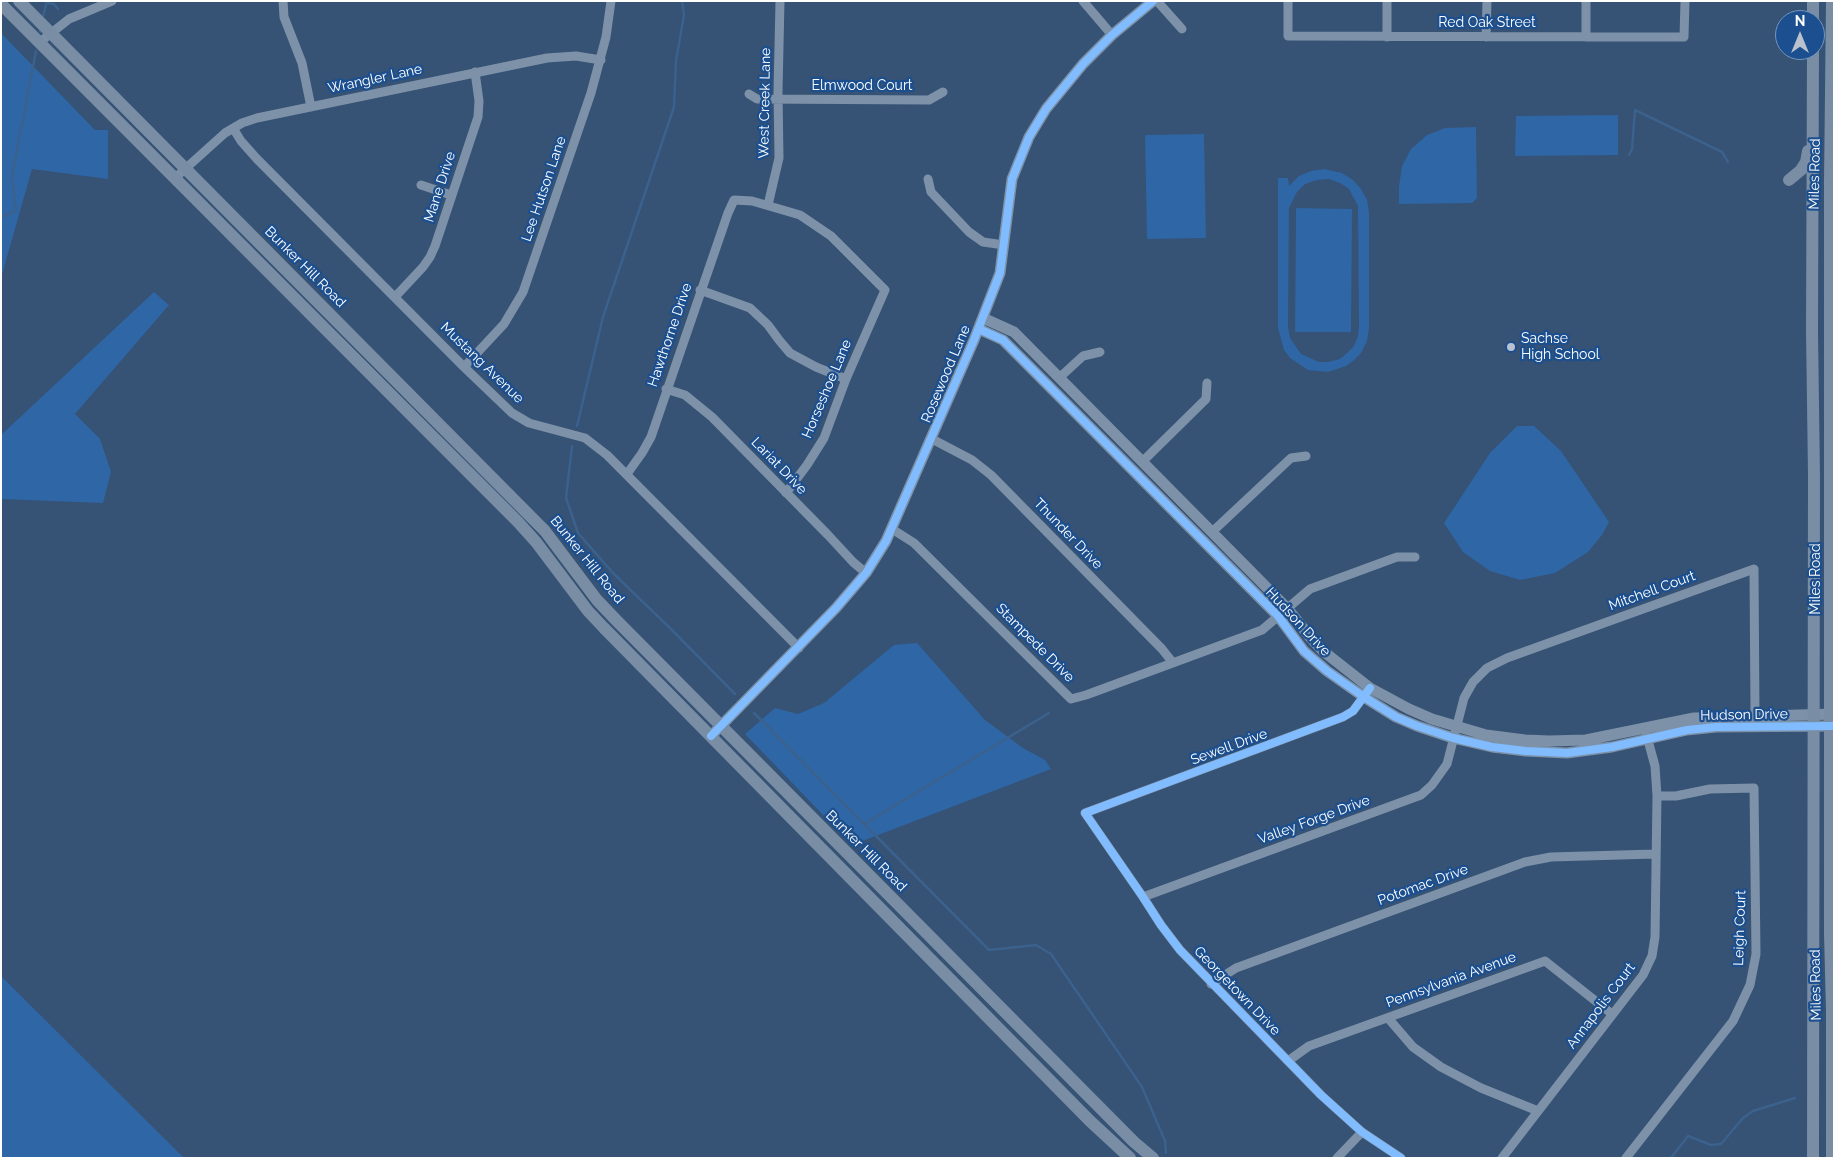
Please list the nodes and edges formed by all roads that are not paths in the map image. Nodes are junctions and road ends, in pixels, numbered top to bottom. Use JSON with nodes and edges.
{"nodes":[{"id":1,"x":19,"y":1,"type":"edge"},
{"id":2,"x":112,"y":1,"type":"edge"},
{"id":3,"x":283,"y":1,"type":"edge"},
{"id":4,"x":611,"y":1,"type":"edge"},
{"id":5,"x":780,"y":1,"type":"edge"},
{"id":6,"x":1083,"y":1,"type":"edge"},
{"id":7,"x":1153,"y":1,"type":"edge"},
{"id":8,"x":1158,"y":1,"type":"edge"},
{"id":9,"x":1288,"y":1,"type":"edge"},
{"id":10,"x":1387,"y":1,"type":"edge"},
{"id":11,"x":1487,"y":1,"type":"edge"},
{"id":12,"x":1586,"y":1,"type":"edge"},
{"id":13,"x":1685,"y":1,"type":"edge"},
{"id":14,"x":1813,"y":3,"type":"edge"},
{"id":15,"x":1,"y":4,"type":"edge"},
{"id":16,"x":1833,"y":4,"type":"edge"},
{"id":17,"x":1182,"y":29,"type":"dead end"},
{"id":18,"x":50,"y":33,"type":"junction"},
{"id":19,"x":1112,"y":35,"type":"junction"},
{"id":20,"x":1387,"y":36,"type":"junction"},
{"id":21,"x":1586,"y":36,"type":"junction"},
{"id":22,"x":1486,"y":37,"type":"junction"},
{"id":23,"x":40,"y":42,"type":"junction"},
{"id":24,"x":600,"y":60,"type":"junction"},
{"id":25,"x":1813,"y":60,"type":"edge"},
{"id":26,"x":475,"y":72,"type":"junction"},
{"id":27,"x":943,"y":92,"type":"dead end"},
{"id":28,"x":749,"y":94,"type":"dead end"},
{"id":29,"x":778,"y":100,"type":"junction"},
{"id":30,"x":310,"y":107,"type":"junction"},
{"id":31,"x":233,"y":128,"type":"junction"},
{"id":32,"x":1812,"y":134,"type":"junction"},
{"id":33,"x":186,"y":168,"type":"junction"},
{"id":34,"x":175,"y":178,"type":"junction"},
{"id":35,"x":928,"y":179,"type":"dead end"},
{"id":36,"x":1789,"y":180,"type":"dead end"},
{"id":37,"x":1812,"y":181,"type":"junction"},
{"id":38,"x":1832,"y":181,"type":"edge"},
{"id":39,"x":421,"y":185,"type":"dead end"},
{"id":40,"x":451,"y":195,"type":"junction"},
{"id":41,"x":768,"y":205,"type":"junction"},
{"id":42,"x":1004,"y":246,"type":"junction"},
{"id":43,"x":1832,"y":282,"type":"edge"},
{"id":44,"x":700,"y":290,"type":"junction"},
{"id":45,"x":394,"y":297,"type":"junction"},
{"id":46,"x":981,"y":323,"type":"junction"},
{"id":47,"x":1100,"y":352,"type":"dead end"},
{"id":48,"x":464,"y":367,"type":"junction"},
{"id":49,"x":1059,"y":378,"type":"junction"},
{"id":50,"x":846,"y":379,"type":"junction"},
{"id":51,"x":1813,"y":382,"type":"junction"},
{"id":52,"x":1832,"y":382,"type":"edge"},
{"id":53,"x":1207,"y":383,"type":"dead end"},
{"id":54,"x":666,"y":389,"type":"junction"},
{"id":55,"x":932,"y":439,"type":"junction"},
{"id":56,"x":1306,"y":456,"type":"dead end"},
{"id":57,"x":1143,"y":461,"type":"junction"},
{"id":58,"x":627,"y":474,"type":"junction"},
{"id":59,"x":786,"y":493,"type":"junction"},
{"id":60,"x":892,"y":529,"type":"junction"},
{"id":61,"x":1212,"y":532,"type":"junction"},
{"id":62,"x":1415,"y":557,"type":"dead end"},
{"id":63,"x":866,"y":573,"type":"junction"},
{"id":64,"x":1814,"y":575,"type":"junction"},
{"id":65,"x":1831,"y":575,"type":"junction"},
{"id":66,"x":1287,"y":608,"type":"junction"},
{"id":67,"x":1278,"y":616,"type":"junction"},
{"id":68,"x":799,"y":648,"type":"junction"},
{"id":69,"x":1173,"y":663,"type":"junction"},
{"id":70,"x":1367,"y":693,"type":"junction"},
{"id":71,"x":1755,"y":715,"type":"junction"},
{"id":72,"x":1832,"y":720,"type":"edge"},
{"id":73,"x":1812,"y":721,"type":"junction"},
{"id":74,"x":722,"y":727,"type":"junction"},
{"id":75,"x":1645,"y":728,"type":"junction"},
{"id":76,"x":1454,"y":732,"type":"junction"},
{"id":77,"x":711,"y":736,"type":"junction"},
{"id":78,"x":1649,"y":739,"type":"junction"},
{"id":79,"x":1656,"y":796,"type":"junction"},
{"id":80,"x":1085,"y":813,"type":"joint"},
{"id":81,"x":1655,"y":854,"type":"junction"},
{"id":82,"x":1143,"y":897,"type":"junction"},
{"id":83,"x":1211,"y":984,"type":"junction"},
{"id":84,"x":1612,"y":1014,"type":"junction"},
{"id":85,"x":1388,"y":1018,"type":"junction"},
{"id":86,"x":1288,"y":1061,"type":"junction"},
{"id":87,"x":1538,"y":1111,"type":"junction"},
{"id":88,"x":1362,"y":1132,"type":"junction"},
{"id":89,"x":1130,"y":1158,"type":"edge"},
{"id":90,"x":1153,"y":1158,"type":"edge"},
{"id":91,"x":1337,"y":1158,"type":"edge"},
{"id":92,"x":1401,"y":1158,"type":"edge"},
{"id":93,"x":1502,"y":1158,"type":"edge"},
{"id":94,"x":1626,"y":1158,"type":"edge"},
{"id":95,"x":1813,"y":1158,"type":"edge"},
{"id":96,"x":1832,"y":1158,"type":"edge"}],
"edges":[{"from":1,"to":18,"type":"main road","name":"Bunker Hill Road"},
{"from":2,"to":18,"type":"street"},
{"from":3,"to":30,"type":"street"},
{"from":4,"to":24,"type":"street","name":"Lee Hutson Lane"},
{"from":5,"to":29,"type":"street","name":"West Creek Lane"},
{"from":6,"to":19,"type":"street"},
{"from":7,"to":19,"type":"street","name":"Rosewood Lane"},
{"from":8,"to":17,"type":"street"},
{"from":9,"to":20,"type":"street","name":"Red Oak Street"},
{"from":10,"to":20,"type":"street"},
{"from":11,"to":22,"type":"street"},
{"from":12,"to":21,"type":"street"},
{"from":13,"to":21,"type":"street","name":"Red Oak Street"},
{"from":14,"to":16,"type":"street"},
{"from":15,"to":23,"type":"main road","name":"Bunker Hill Road"},
{"from":16,"to":38,"type":"main road","name":"Miles Road"},
{"from":18,"to":23,"type":"street"},
{"from":18,"to":33,"type":"main road","name":"Bunker Hill Road"},
{"from":19,"to":42,"type":"street","name":"Rosewood Lane"},
{"from":20,"to":22,"type":"street","name":"Red Oak Street"},
{"from":21,"to":22,"type":"street","name":"Red Oak Street"},
{"from":23,"to":34,"type":"main road","name":"Bunker Hill Road"},
{"from":24,"to":26,"type":"street","name":"Wrangler Lane"},
{"from":24,"to":48,"type":"street","name":"Lee Hutson Lane"},
{"from":25,"to":32,"type":"main road","name":"Miles Road"},
{"from":26,"to":30,"type":"street","name":"Wrangler Lane"},
{"from":26,"to":40,"type":"street","name":"Mane Drive"},
{"from":27,"to":29,"type":"street","name":"Elmwood Court"},
{"from":28,"to":29,"type":"street","name":"Elmwood Court"},
{"from":29,"to":41,"type":"street","name":"West Creek Lane"},
{"from":30,"to":31,"type":"street","name":"Wrangler Lane"},
{"from":31,"to":33,"type":"street","name":"Wrangler Lane"},
{"from":31,"to":45,"type":"street","name":"Mustang Avenue"},
{"from":32,"to":36,"type":"main road"},
{"from":32,"to":37,"type":"main road","name":"Miles Road"},
{"from":33,"to":34,"type":"street","name":"Wrangler Lane"},
{"from":33,"to":74,"type":"main road","name":"Bunker Hill Road"},
{"from":34,"to":77,"type":"main road","name":"Bunker Hill Road"},
{"from":35,"to":42,"type":"street"},
{"from":37,"to":38,"type":"street"},
{"from":37,"to":51,"type":"main road","name":"Miles Road"},
{"from":38,"to":43,"type":"main road","name":"Miles Road"},
{"from":39,"to":40,"type":"street"},
{"from":40,"to":45,"type":"street","name":"Mane Drive"},
{"from":41,"to":44,"type":"street","name":"Hawthorne Drive"},
{"from":41,"to":50,"type":"street","name":"Horseshoe Lane"},
{"from":42,"to":46,"type":"street","name":"Rosewood Lane"},
{"from":43,"to":52,"type":"main road","name":"Miles Road"},
{"from":44,"to":50,"type":"street"},
{"from":44,"to":54,"type":"street","name":"Hawthorne Drive"},
{"from":45,"to":48,"type":"street","name":"Mustang Avenue"},
{"from":46,"to":49,"type":"street","name":"Hudson Drive"},
{"from":46,"to":55,"type":"street","name":"Rosewood Lane"},
{"from":46,"to":67,"type":"street","name":"Hudson Drive"},
{"from":47,"to":49,"type":"street"},
{"from":48,"to":58,"type":"street","name":"Mustang Avenue"},
{"from":49,"to":57,"type":"street","name":"Hudson Drive"},
{"from":50,"to":59,"type":"street","name":"Horseshoe Lane"},
{"from":51,"to":52,"type":"street"},
{"from":51,"to":64,"type":"main road","name":"Miles Road"},
{"from":52,"to":65,"type":"main road","name":"Miles Road"},
{"from":53,"to":57,"type":"street"},
{"from":54,"to":58,"type":"street","name":"Hawthorne Drive"},
{"from":54,"to":59,"type":"street","name":"Lariat Drive"},
{"from":55,"to":60,"type":"street","name":"Rosewood Lane"},
{"from":55,"to":69,"type":"street","name":"Thunder Drive"},
{"from":56,"to":61,"type":"street"},
{"from":57,"to":61,"type":"street","name":"Hudson Drive"},
{"from":58,"to":68,"type":"street","name":"Mustang Avenue"},
{"from":59,"to":63,"type":"street","name":"Lariat Drive"},
{"from":60,"to":63,"type":"street","name":"Rosewood Lane"},
{"from":60,"to":69,"type":"street","name":"Stampede Drive"},
{"from":61,"to":66,"type":"street","name":"Hudson Drive"},
{"from":62,"to":66,"type":"street","name":"Stampede Drive"},
{"from":63,"to":68,"type":"street","name":"Rosewood Lane"},
{"from":64,"to":65,"type":"main road"},
{"from":64,"to":73,"type":"main road","name":"Miles Road"},
{"from":65,"to":72,"type":"main road","name":"Miles Road"},
{"from":66,"to":67,"type":"street","name":"Stampede Drive"},
{"from":66,"to":70,"type":"street","name":"Hudson Drive"},
{"from":67,"to":69,"type":"street","name":"Stampede Drive"},
{"from":67,"to":70,"type":"street","name":"Hudson Drive"},
{"from":68,"to":74,"type":"street","name":"Rosewood Lane"},
{"from":70,"to":76,"type":"street","name":"Hudson Drive"},
{"from":70,"to":80,"type":"street","name":"Sewell Drive"},
{"from":71,"to":73,"type":"street","name":"Hudson Drive"},
{"from":71,"to":75,"type":"street","name":"Hudson Drive"},
{"from":71,"to":76,"type":"street","name":"Mitchell Court"},
{"from":72,"to":73,"type":"street","name":"Hudson Drive"},
{"from":72,"to":96,"type":"main road","name":"Miles Road"},
{"from":73,"to":78,"type":"street","name":"Hudson Drive"},
{"from":73,"to":95,"type":"main road","name":"Miles Road"},
{"from":74,"to":77,"type":"street","name":"Rosewood Lane"},
{"from":74,"to":90,"type":"main road","name":"Bunker Hill Road"},
{"from":75,"to":76,"type":"street","name":"Hudson Drive"},
{"from":75,"to":78,"type":"street","name":"Annapolis Court"},
{"from":76,"to":78,"type":"street","name":"Hudson Drive"},
{"from":76,"to":82,"type":"street","name":"Valley Forge Drive"},
{"from":77,"to":89,"type":"main road","name":"Bunker Hill Road"},
{"from":78,"to":79,"type":"street","name":"Annapolis Court"},
{"from":79,"to":81,"type":"street","name":"Annapolis Court"},
{"from":79,"to":94,"type":"street","name":"Leigh Court"},
{"from":80,"to":82,"type":"street","name":"Georgetown Drive"},
{"from":81,"to":83,"type":"street","name":"Potomac Drive"},
{"from":81,"to":84,"type":"street","name":"Annapolis Court"},
{"from":82,"to":83,"type":"street","name":"Georgetown Drive"},
{"from":83,"to":86,"type":"street","name":"Georgetown Drive"},
{"from":84,"to":85,"type":"street","name":"Pennsylvania Avenue"},
{"from":84,"to":87,"type":"street","name":"Annapolis Court"},
{"from":85,"to":86,"type":"street","name":"Pennsylvania Avenue"},
{"from":85,"to":87,"type":"street"},
{"from":86,"to":88,"type":"street","name":"Georgetown Drive"},
{"from":87,"to":93,"type":"street","name":"Annapolis Court"},
{"from":88,"to":91,"type":"street"},
{"from":88,"to":92,"type":"street","name":"Georgetown Drive"}]}
